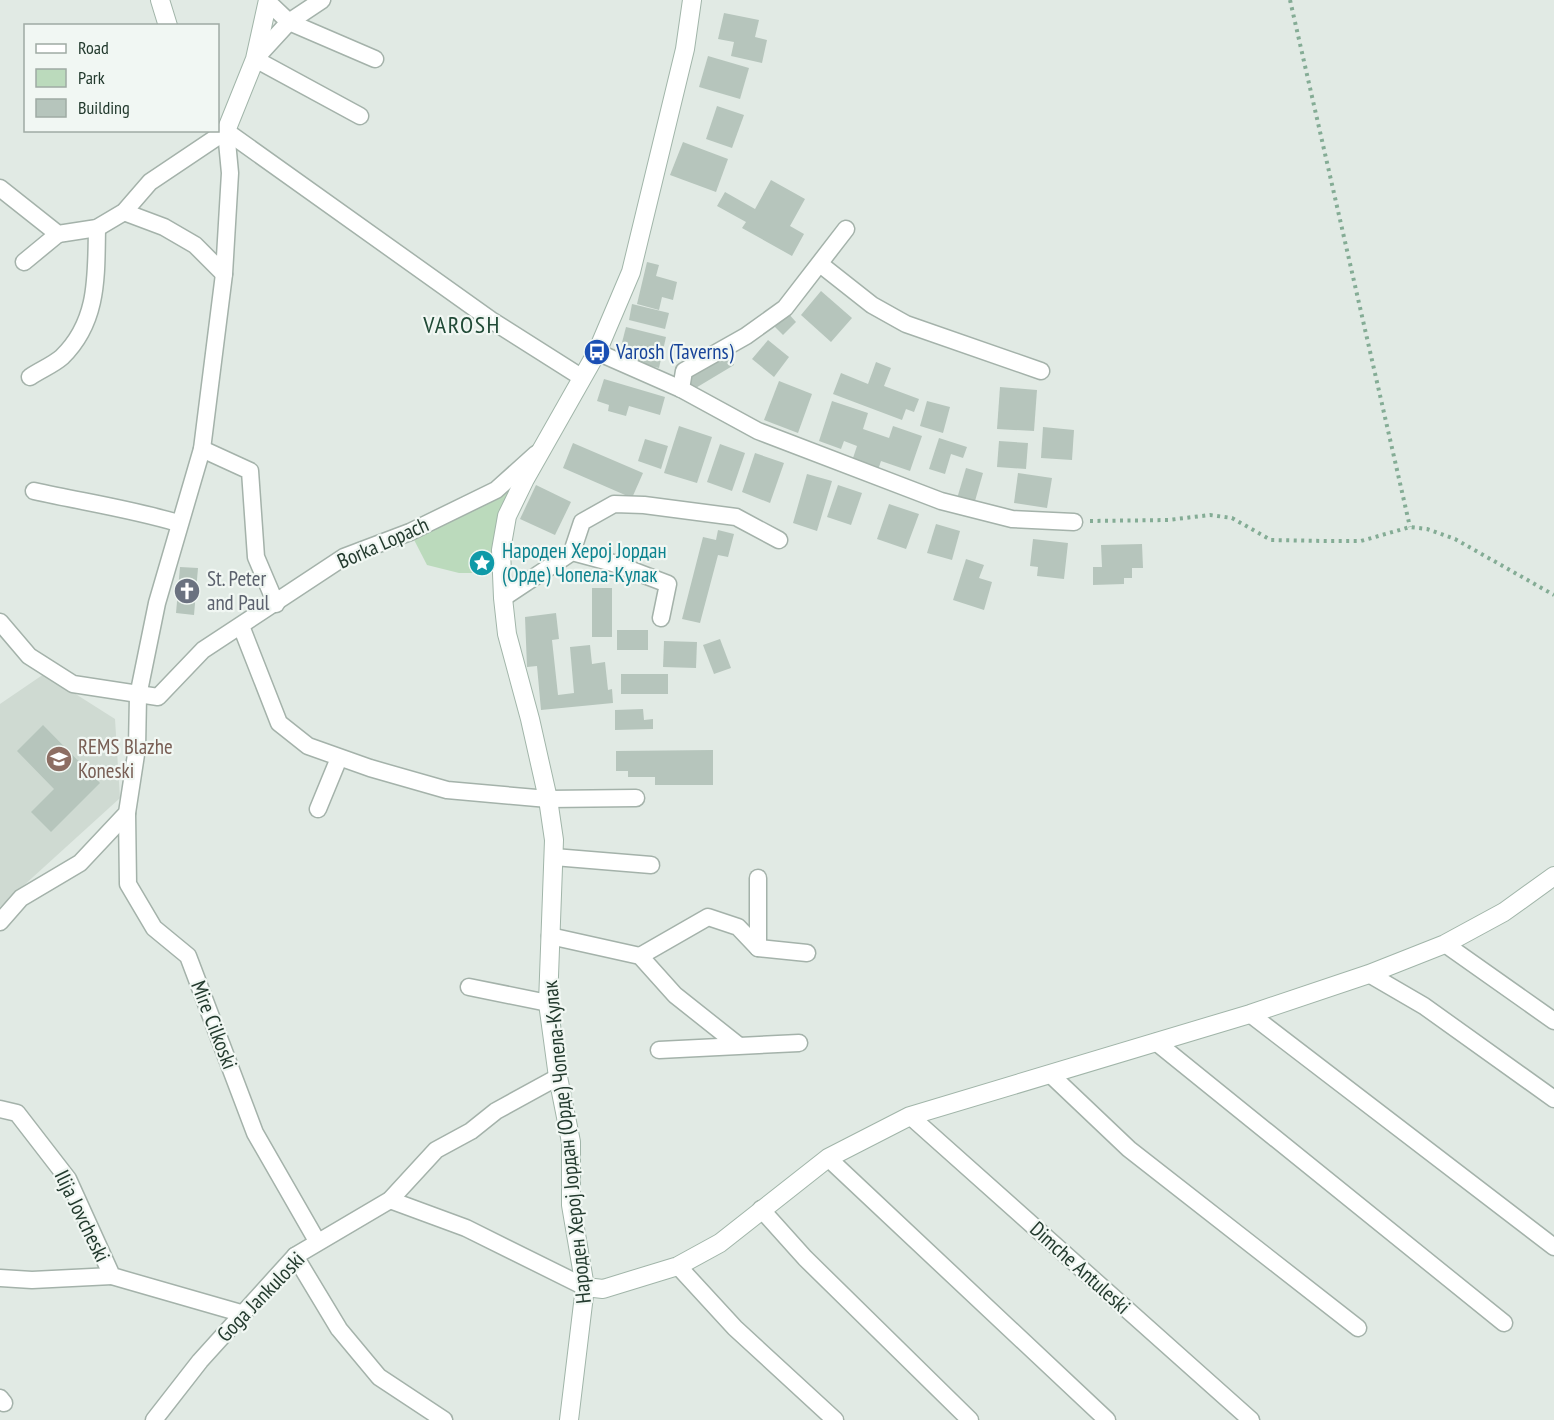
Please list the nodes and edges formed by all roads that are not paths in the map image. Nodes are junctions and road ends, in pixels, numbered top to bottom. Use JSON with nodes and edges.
{"nodes":[{"id":1,"x":160,"y":0,"type":"edge"},
{"id":2,"x":322,"y":0,"type":"edge"},
{"id":3,"x":692,"y":0,"type":"edge"},
{"id":4,"x":268,"y":1,"type":"edge"},
{"id":5,"x":289,"y":22,"type":"junction"},
{"id":6,"x":167,"y":24,"type":"edge"},
{"id":7,"x":375,"y":58,"type":"dead end"},
{"id":8,"x":255,"y":59,"type":"junction"},
{"id":9,"x":360,"y":116,"type":"dead end"},
{"id":10,"x":222,"y":124,"type":"edge"},
{"id":11,"x":212,"y":132,"type":"edge"},
{"id":12,"x":0,"y":188,"type":"edge"},
{"id":13,"x":124,"y":212,"type":"junction"},
{"id":14,"x":97,"y":228,"type":"junction"},
{"id":15,"x":846,"y":229,"type":"dead end"},
{"id":16,"x":58,"y":234,"type":"junction"},
{"id":17,"x":24,"y":262,"type":"dead end"},
{"id":18,"x":820,"y":264,"type":"junction"},
{"id":19,"x":224,"y":274,"type":"junction"},
{"id":20,"x":597,"y":352,"type":"junction"},
{"id":21,"x":1041,"y":371,"type":"dead end"},
{"id":22,"x":30,"y":376,"type":"dead end"},
{"id":23,"x":581,"y":377,"type":"junction"},
{"id":24,"x":681,"y":389,"type":"junction"},
{"id":25,"x":202,"y":449,"type":"junction"},
{"id":26,"x":542,"y":449,"type":"junction"},
{"id":27,"x":34,"y":491,"type":"dead end"},
{"id":28,"x":1074,"y":522,"type":"road end"},
{"id":29,"x":178,"y":523,"type":"junction"},
{"id":30,"x":779,"y":540,"type":"dead end"},
{"id":31,"x":572,"y":552,"type":"junction"},
{"id":32,"x":503,"y":598,"type":"junction"},
{"id":33,"x":276,"y":604,"type":"junction"},
{"id":34,"x":661,"y":618,"type":"dead end"},
{"id":35,"x":0,"y":622,"type":"edge"},
{"id":36,"x":241,"y":626,"type":"junction"},
{"id":37,"x":138,"y":696,"type":"junction"},
{"id":38,"x":339,"y":758,"type":"junction"},
{"id":39,"x":636,"y":798,"type":"dead end"},
{"id":40,"x":548,"y":799,"type":"junction"},
{"id":41,"x":318,"y":809,"type":"dead end"},
{"id":42,"x":127,"y":813,"type":"junction"},
{"id":43,"x":554,"y":857,"type":"junction"},
{"id":44,"x":651,"y":865,"type":"dead end"},
{"id":45,"x":1554,"y":876,"type":"edge"},
{"id":46,"x":758,"y":878,"type":"dead end"},
{"id":47,"x":0,"y":922,"type":"edge"},
{"id":48,"x":550,"y":936,"type":"junction"},
{"id":49,"x":1445,"y":944,"type":"junction"},
{"id":50,"x":758,"y":948,"type":"junction"},
{"id":51,"x":807,"y":953,"type":"dead end"},
{"id":52,"x":640,"y":956,"type":"junction"},
{"id":53,"x":1369,"y":974,"type":"junction"},
{"id":54,"x":469,"y":987,"type":"dead end"},
{"id":55,"x":548,"y":1004,"type":"junction"},
{"id":56,"x":1250,"y":1014,"type":"junction"},
{"id":57,"x":1554,"y":1021,"type":"edge"},
{"id":58,"x":1156,"y":1042,"type":"junction"},
{"id":59,"x":800,"y":1043,"type":"dead end"},
{"id":60,"x":738,"y":1045,"type":"junction"},
{"id":61,"x":659,"y":1050,"type":"dead end"},
{"id":62,"x":1050,"y":1074,"type":"junction"},
{"id":63,"x":558,"y":1077,"type":"junction"},
{"id":64,"x":1554,"y":1100,"type":"edge"},
{"id":65,"x":0,"y":1109,"type":"edge"},
{"id":66,"x":910,"y":1116,"type":"junction"},
{"id":67,"x":828,"y":1158,"type":"junction"},
{"id":68,"x":390,"y":1200,"type":"junction"},
{"id":69,"x":761,"y":1209,"type":"junction"},
{"id":70,"x":317,"y":1241,"type":"junction"},
{"id":71,"x":1554,"y":1247,"type":"edge"},
{"id":72,"x":295,"y":1256,"type":"junction"},
{"id":73,"x":678,"y":1266,"type":"junction"},
{"id":74,"x":112,"y":1276,"type":"junction"},
{"id":75,"x":0,"y":1278,"type":"edge"},
{"id":76,"x":585,"y":1287,"type":"junction"},
{"id":77,"x":244,"y":1314,"type":"junction"},
{"id":78,"x":1504,"y":1323,"type":"dead end"},
{"id":79,"x":1358,"y":1328,"type":"dead end"},
{"id":80,"x":440,"y":1419,"type":"edge"},
{"id":81,"x":154,"y":1420,"type":"edge"},
{"id":82,"x":570,"y":1420,"type":"edge"},
{"id":83,"x":835,"y":1420,"type":"edge"},
{"id":84,"x":970,"y":1420,"type":"edge"},
{"id":85,"x":1107,"y":1420,"type":"edge"},
{"id":86,"x":1251,"y":1420,"type":"edge"}],
"edges":[{"from":1,"to":6,"type":"street"},
{"from":2,"to":5,"type":"street"},
{"from":3,"to":20,"type":"street","name":"Народен Херој Јордан (Орде) Чопела-Кулак"},
{"from":4,"to":5,"type":"street"},
{"from":4,"to":8,"type":"street"},
{"from":5,"to":7,"type":"street"},
{"from":5,"to":8,"type":"street"},
{"from":8,"to":9,"type":"street"},
{"from":8,"to":10,"type":"street"},
{"from":10,"to":19,"type":"street"},
{"from":10,"to":23,"type":"street"},
{"from":11,"to":13,"type":"street"},
{"from":12,"to":16,"type":"street"},
{"from":13,"to":14,"type":"street"},
{"from":13,"to":19,"type":"street"},
{"from":14,"to":16,"type":"street"},
{"from":14,"to":22,"type":"street"},
{"from":15,"to":18,"type":"street"},
{"from":16,"to":17,"type":"street"},
{"from":18,"to":21,"type":"street"},
{"from":18,"to":24,"type":"street"},
{"from":19,"to":25,"type":"street"},
{"from":20,"to":23,"type":"street","name":"Народен Херој Јордан (Орде) Чопела-Кулак"},
{"from":20,"to":24,"type":"street"},
{"from":23,"to":26,"type":"street","name":"Народен Херој Јордан (Орде) Чопела-Кулак"},
{"from":24,"to":28,"type":"street"},
{"from":25,"to":29,"type":"street"},
{"from":25,"to":33,"type":"street"},
{"from":26,"to":32,"type":"street","name":"Народен Херој Јордан (Орде) Чопела-Кулак"},
{"from":26,"to":33,"type":"street","name":"Borka Lopach"},
{"from":27,"to":29,"type":"street"},
{"from":29,"to":37,"type":"street"},
{"from":30,"to":31,"type":"street"},
{"from":31,"to":32,"type":"street"},
{"from":31,"to":34,"type":"street"},
{"from":32,"to":40,"type":"street","name":"Народен Херој Јордан (Орде) Чопела-Кулак"},
{"from":33,"to":36,"type":"street","name":"Borka Lopach"},
{"from":35,"to":37,"type":"street","name":"Borka Lopach"},
{"from":36,"to":37,"type":"street","name":"Borka Lopach"},
{"from":36,"to":38,"type":"street"},
{"from":37,"to":42,"type":"street"},
{"from":38,"to":40,"type":"street"},
{"from":38,"to":41,"type":"street"},
{"from":39,"to":40,"type":"street"},
{"from":40,"to":43,"type":"street","name":"Народен Херој Јордан (Орде) Чопела-Кулак"},
{"from":42,"to":47,"type":"street"},
{"from":42,"to":70,"type":"street","name":"Mire Cilkoski"},
{"from":43,"to":44,"type":"street"},
{"from":43,"to":48,"type":"street","name":"Народен Херој Јордан (Орде) Чопела-Кулак"},
{"from":45,"to":49,"type":"street"},
{"from":46,"to":50,"type":"street"},
{"from":48,"to":52,"type":"street"},
{"from":48,"to":55,"type":"street","name":"Народен Херој Јордан (Орде) Чопела-Кулак"},
{"from":49,"to":53,"type":"street"},
{"from":49,"to":57,"type":"street"},
{"from":50,"to":51,"type":"street"},
{"from":50,"to":52,"type":"street"},
{"from":52,"to":60,"type":"street"},
{"from":53,"to":56,"type":"street"},
{"from":53,"to":64,"type":"street"},
{"from":54,"to":55,"type":"street"},
{"from":55,"to":63,"type":"street","name":"Народен Херој Јордан (Орде) Чопела-Кулак"},
{"from":56,"to":58,"type":"street"},
{"from":56,"to":71,"type":"street"},
{"from":58,"to":62,"type":"street"},
{"from":58,"to":78,"type":"street"},
{"from":59,"to":60,"type":"street"},
{"from":60,"to":61,"type":"street"},
{"from":62,"to":66,"type":"street"},
{"from":62,"to":79,"type":"street"},
{"from":63,"to":68,"type":"street","name":"Goga Jankuloski"},
{"from":63,"to":76,"type":"street","name":"Народен Херој Јордан (Орде) Чопела-Кулак"},
{"from":65,"to":74,"type":"street","name":"Ilija Jovcheski"},
{"from":66,"to":67,"type":"street"},
{"from":66,"to":86,"type":"street","name":"Dimche Antuleski"},
{"from":67,"to":69,"type":"street"},
{"from":67,"to":85,"type":"street"},
{"from":68,"to":70,"type":"street","name":"Goga Jankuloski"},
{"from":68,"to":76,"type":"street"},
{"from":69,"to":73,"type":"street"},
{"from":69,"to":84,"type":"street"},
{"from":70,"to":72,"type":"street","name":"Goga Jankuloski"},
{"from":72,"to":77,"type":"street","name":"Goga Jankuloski"},
{"from":72,"to":80,"type":"street"},
{"from":73,"to":76,"type":"street"},
{"from":73,"to":83,"type":"street"},
{"from":74,"to":75,"type":"street","name":"Ilija Jovcheski"},
{"from":74,"to":77,"type":"street","name":"Ilija Jovcheski"},
{"from":76,"to":82,"type":"street","name":"Народен Херој Јордан (Орде) Чопела-Кулак"},
{"from":77,"to":81,"type":"street","name":"Goga Jankuloski"}]}
